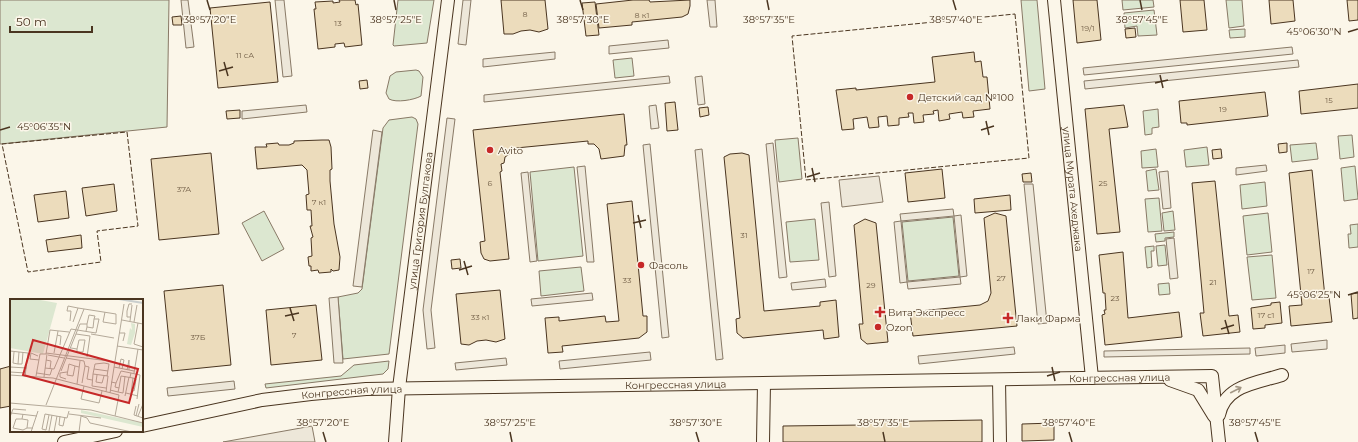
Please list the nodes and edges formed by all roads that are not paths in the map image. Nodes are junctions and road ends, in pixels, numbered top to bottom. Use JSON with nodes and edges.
{"nodes":[{"id":1,"x":448,"y":0,"type":"edge"},
{"id":2,"x":1054,"y":0,"type":"edge"},
{"id":3,"x":1282,"y":375,"type":"dead end"},
{"id":4,"x":1160,"y":377,"type":"junction"},
{"id":5,"x":1092,"y":378,"type":"junction"},
{"id":6,"x":999,"y":380,"type":"junction"},
{"id":7,"x":764,"y":383,"type":"junction"},
{"id":8,"x":399,"y":388,"type":"junction"},
{"id":9,"x":1217,"y":422,"type":"junction"},
{"id":10,"x":143,"y":426,"type":"edge"},
{"id":11,"x":111,"y":432,"type":"edge"},
{"id":12,"x":64,"y":442,"type":"edge"},
{"id":13,"x":395,"y":442,"type":"edge"},
{"id":14,"x":763,"y":442,"type":"edge"},
{"id":15,"x":1000,"y":442,"type":"edge"},
{"id":16,"x":1219,"y":442,"type":"edge"}],
"edges":[{"from":1,"to":8,"type":"street","name":"улица Григория Булгакова"},
{"from":2,"to":5,"type":"street","name":"улица Мурата Ахеджака"},
{"from":9,"to":3,"type":"street","one_way":true},
{"from":4,"to":5,"type":"street","name":"Конгрессная улица"},
{"from":4,"to":9,"type":"street"},
{"from":4,"to":9,"type":"street","name":"Конгрессная улица"},
{"from":5,"to":6,"type":"street","name":"Конгрессная улица"},
{"from":6,"to":7,"type":"street","name":"Конгрессная улица"},
{"from":6,"to":15,"type":"street"},
{"from":7,"to":8,"type":"street","name":"Конгрессная улица"},
{"from":7,"to":14,"type":"street"},
{"from":8,"to":10,"type":"street","name":"Конгрессная улица"},
{"from":8,"to":13,"type":"street","name":"улица Григория Булгакова"},
{"from":9,"to":16,"type":"street"},
{"from":11,"to":12,"type":"street"}]}
